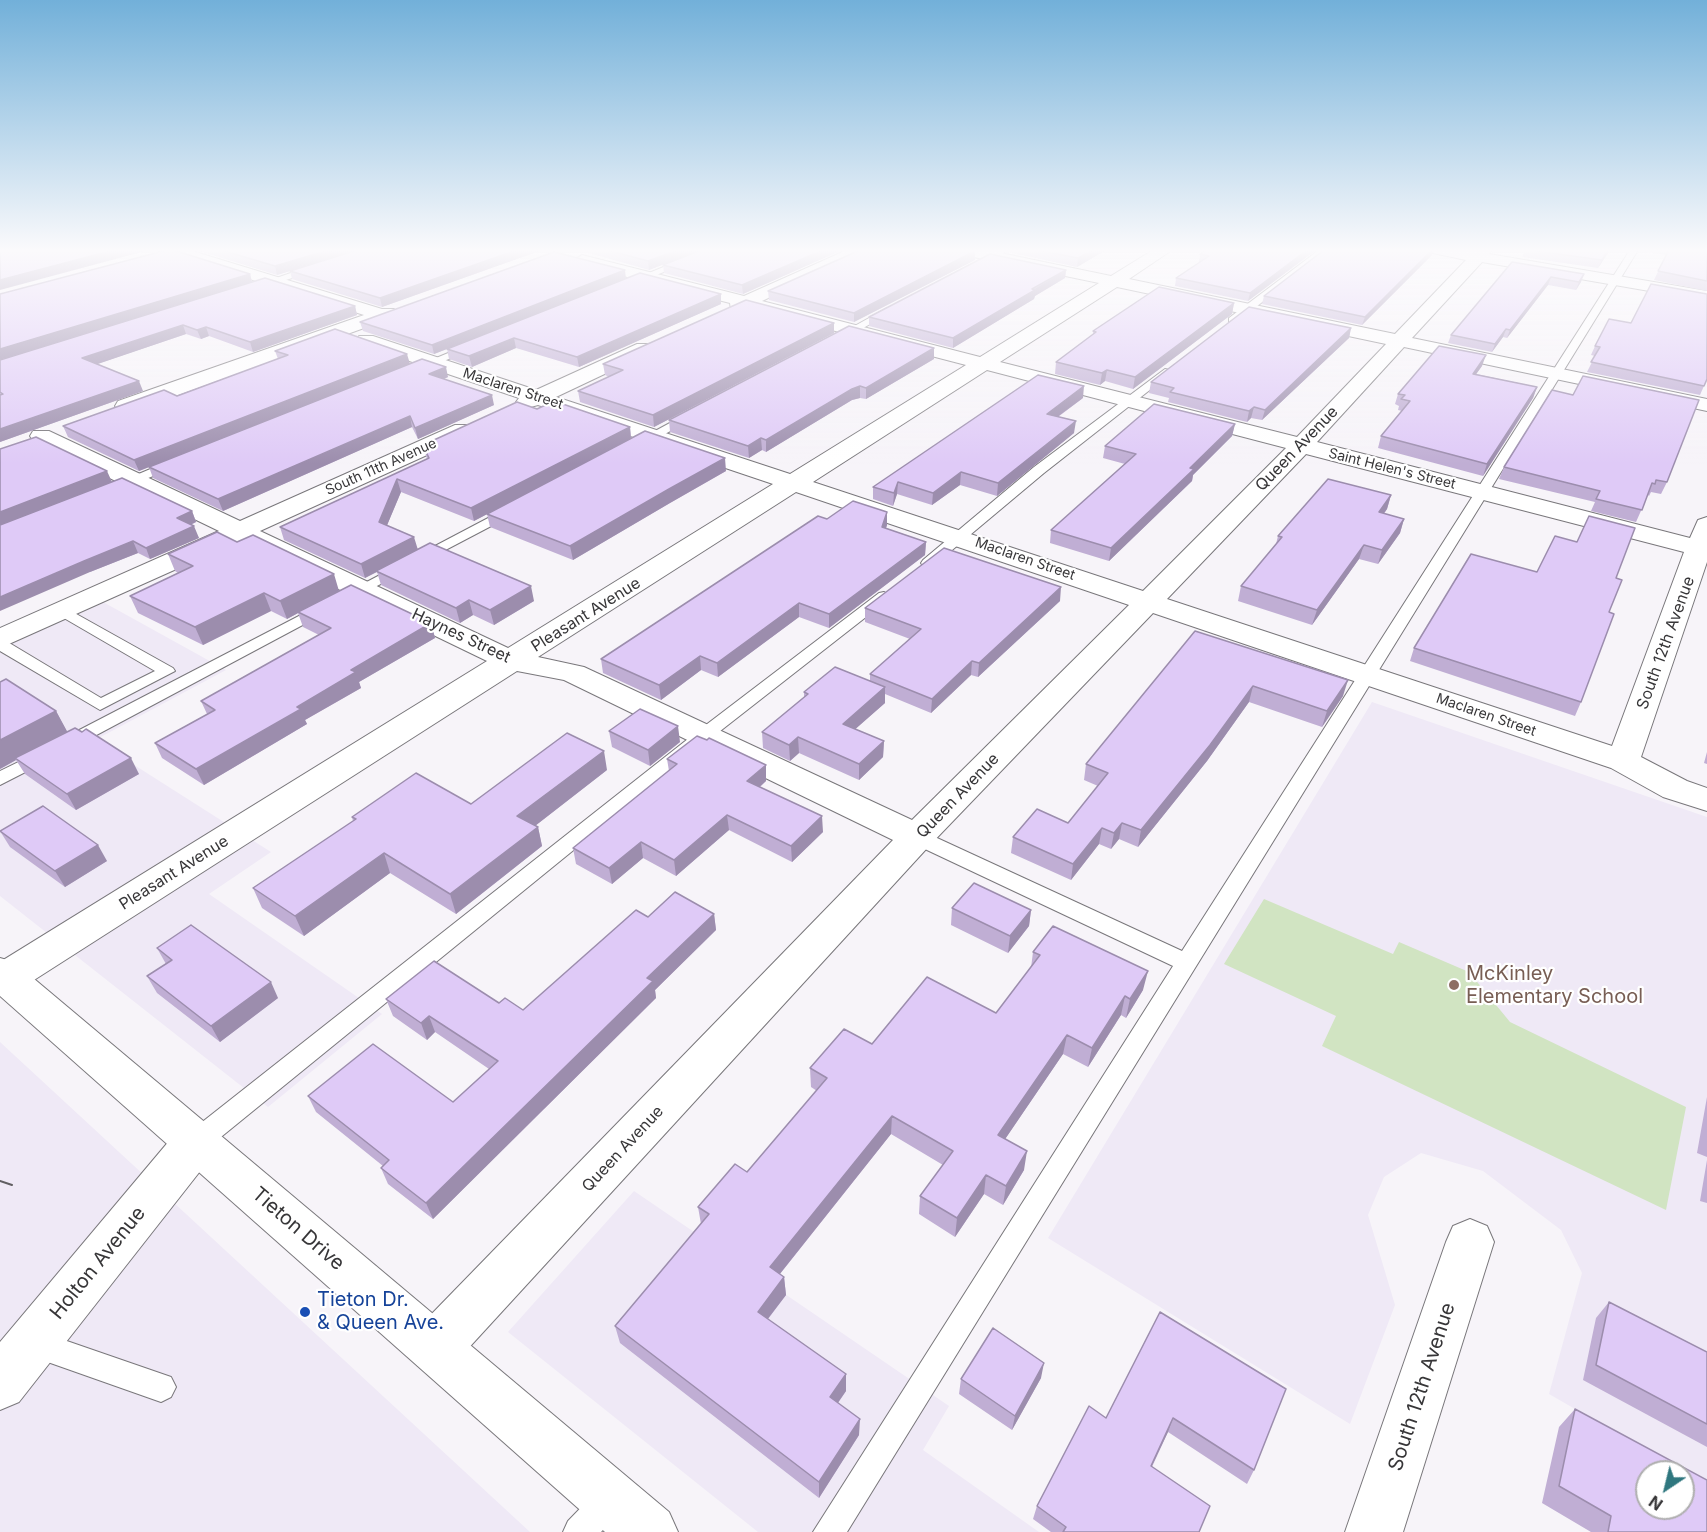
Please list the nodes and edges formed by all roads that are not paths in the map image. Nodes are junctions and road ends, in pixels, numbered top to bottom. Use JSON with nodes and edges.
{"nodes":[{"id":1,"x":365,"y":321,"type":"edge"},
{"id":2,"x":818,"y":321,"type":"edge"},
{"id":3,"x":868,"y":321,"type":"edge"},
{"id":4,"x":1050,"y":321,"type":"edge"},
{"id":5,"x":1231,"y":321,"type":"edge"},
{"id":6,"x":1304,"y":321,"type":"edge"},
{"id":7,"x":1419,"y":321,"type":"edge"},
{"id":8,"x":1589,"y":321,"type":"edge"},
{"id":9,"x":852,"y":330,"type":"junction"},
{"id":10,"x":338,"y":331,"type":"junction"},
{"id":11,"x":1219,"y":331,"type":"edge"},
{"id":12,"x":661,"y":340,"type":"edge"},
{"id":13,"x":484,"y":341,"type":"edge"},
{"id":14,"x":1400,"y":342,"type":"junction"},
{"id":15,"x":820,"y":347,"type":"edge"},
{"id":16,"x":1183,"y":359,"type":"edge"},
{"id":17,"x":983,"y":364,"type":"junction"},
{"id":18,"x":420,"y":366,"type":"junction"},
{"id":19,"x":1557,"y":374,"type":"junction"},
{"id":20,"x":536,"y":397,"type":"junction"},
{"id":21,"x":1130,"y":402,"type":"junction"},
{"id":22,"x":1707,"y":405,"type":"edge"},
{"id":23,"x":705,"y":408,"type":"edge"},
{"id":24,"x":503,"y":412,"type":"edge"},
{"id":25,"x":107,"y":413,"type":"edge"},
{"id":26,"x":482,"y":422,"type":"edge"},
{"id":27,"x":42,"y":436,"type":"dead end"},
{"id":28,"x":653,"y":436,"type":"junction"},
{"id":29,"x":1301,"y":446,"type":"junction"},
{"id":30,"x":622,"y":452,"type":"edge"},
{"id":31,"x":188,"y":457,"type":"edge"},
{"id":32,"x":796,"y":483,"type":"junction"},
{"id":33,"x":122,"y":484,"type":"junction"},
{"id":34,"x":1481,"y":492,"type":"junction"},
{"id":35,"x":528,"y":501,"type":"edge"},
{"id":36,"x":241,"y":530,"type":"junction"},
{"id":37,"x":960,"y":538,"type":"junction"},
{"id":38,"x":1705,"y":541,"type":"edge"},
{"id":39,"x":913,"y":574,"type":"edge"},
{"id":40,"x":894,"y":589,"type":"edge"},
{"id":41,"x":344,"y":598,"type":"junction"},
{"id":42,"x":1149,"y":601,"type":"junction"},
{"id":43,"x":62,"y":611,"type":"junction"},
{"id":44,"x":0,"y":639,"type":"edge"},
{"id":45,"x":0,"y":644,"type":"edge"},
{"id":46,"x":511,"y":661,"type":"junction"},
{"id":47,"x":1368,"y":675,"type":"junction"},
{"id":48,"x":704,"y":735,"type":"junction"},
{"id":49,"x":1623,"y":761,"type":"junction"},
{"id":50,"x":0,"y":779,"type":"edge"},
{"id":51,"x":1707,"y":800,"type":"edge"},
{"id":52,"x":917,"y":837,"type":"junction"},
{"id":53,"x":1185,"y":962,"type":"junction"},
{"id":54,"x":3,"y":975,"type":"edge"},
{"id":55,"x":196,"y":1142,"type":"junction"},
{"id":56,"x":1470,"y":1242,"type":"dead end"},
{"id":57,"x":33,"y":1343,"type":"junction"},
{"id":58,"x":435,"y":1347,"type":"junction"},
{"id":59,"x":0,"y":1383,"type":"edge"},
{"id":60,"x":161,"y":1387,"type":"dead end"},
{"id":61,"x":611,"y":1498,"type":"junction"},
{"id":62,"x":579,"y":1532,"type":"edge"},
{"id":63,"x":650,"y":1532,"type":"edge"},
{"id":64,"x":829,"y":1532,"type":"edge"},
{"id":65,"x":1374,"y":1532,"type":"edge"}],
"edges":[{"from":1,"to":10,"type":"street"},
{"from":2,"to":9,"type":"street","name":"Saint Helen's Street"},
{"from":3,"to":9,"type":"lane"},
{"from":4,"to":17,"type":"street","name":"Pleasant Avenue"},
{"from":5,"to":11,"type":"lane"},
{"from":6,"to":14,"type":"street"},
{"from":7,"to":14,"type":"street","name":"Queen Avenue"},
{"from":8,"to":19,"type":"lane"},
{"from":9,"to":15,"type":"lane"},
{"from":9,"to":17,"type":"street","name":"Saint Helen's Street"},
{"from":10,"to":18,"type":"street","name":"Maclaren Street"},
{"from":10,"to":25,"type":"street"},
{"from":12,"to":20,"type":"street"},
{"from":13,"to":18,"type":"lane"},
{"from":14,"to":19,"type":"street"},
{"from":14,"to":29,"type":"street","name":"Queen Avenue"},
{"from":16,"to":21,"type":"lane"},
{"from":17,"to":21,"type":"street","name":"Saint Helen's Street"},
{"from":17,"to":32,"type":"street","name":"Pleasant Avenue"},
{"from":18,"to":20,"type":"street","name":"Maclaren Street"},
{"from":19,"to":22,"type":"street"},
{"from":19,"to":34,"type":"lane"},
{"from":20,"to":24,"type":"street"},
{"from":20,"to":28,"type":"street","name":"Maclaren Street"},
{"from":21,"to":29,"type":"street","name":"Saint Helen's Street"},
{"from":21,"to":37,"type":"lane"},
{"from":23,"to":28,"type":"lane"},
{"from":26,"to":36,"type":"street","name":"South 11th Avenue"},
{"from":27,"to":33,"type":"street","name":"Haynes Street"},
{"from":28,"to":30,"type":"lane"},
{"from":28,"to":32,"type":"street","name":"Maclaren Street"},
{"from":29,"to":34,"type":"street","name":"Saint Helen's Street"},
{"from":29,"to":42,"type":"street","name":"Queen Avenue"},
{"from":31,"to":33,"type":"lane"},
{"from":32,"to":37,"type":"street","name":"Maclaren Street"},
{"from":32,"to":46,"type":"street","name":"Pleasant Avenue"},
{"from":33,"to":36,"type":"street","name":"Haynes Street"},
{"from":34,"to":38,"type":"street","name":"Saint Helen's Street"},
{"from":34,"to":47,"type":"lane"},
{"from":35,"to":41,"type":"lane"},
{"from":36,"to":41,"type":"street","name":"Haynes Street"},
{"from":36,"to":43,"type":"street","name":"South 11th Avenue"},
{"from":37,"to":39,"type":"lane"},
{"from":37,"to":42,"type":"street","name":"Maclaren Street"},
{"from":38,"to":49,"type":"street","name":"South 12th Avenue"},
{"from":40,"to":48,"type":"lane"},
{"from":41,"to":46,"type":"street","name":"Haynes Street"},
{"from":41,"to":50,"type":"lane"},
{"from":42,"to":47,"type":"street","name":"Maclaren Street"},
{"from":42,"to":52,"type":"street","name":"Queen Avenue"},
{"from":43,"to":44,"type":"street","name":"South 11th Avenue"},
{"from":43,"to":45,"type":"lane"},
{"from":46,"to":48,"type":"street","name":"Haynes Street"},
{"from":46,"to":54,"type":"street","name":"Pleasant Avenue"},
{"from":47,"to":49,"type":"street","name":"Maclaren Street"},
{"from":47,"to":53,"type":"lane"},
{"from":48,"to":52,"type":"street","name":"Haynes Street"},
{"from":48,"to":55,"type":"lane"},
{"from":49,"to":51,"type":"street","name":"Maclaren Street"},
{"from":52,"to":53,"type":"lane"},
{"from":52,"to":58,"type":"street","name":"Queen Avenue"},
{"from":53,"to":64,"type":"lane"},
{"from":54,"to":55,"type":"street","name":"Tieton Drive"},
{"from":55,"to":57,"type":"street","name":"Holton Avenue"},
{"from":55,"to":58,"type":"street","name":"Tieton Drive"},
{"from":56,"to":65,"type":"street","name":"South 12th Avenue"},
{"from":57,"to":59,"type":"street","name":"Holton Avenue"},
{"from":57,"to":60,"type":"lane"},
{"from":58,"to":61,"type":"street","name":"Tieton Drive"},
{"from":61,"to":62,"type":"lane"},
{"from":61,"to":63,"type":"street","name":"Tieton Drive"}]}
